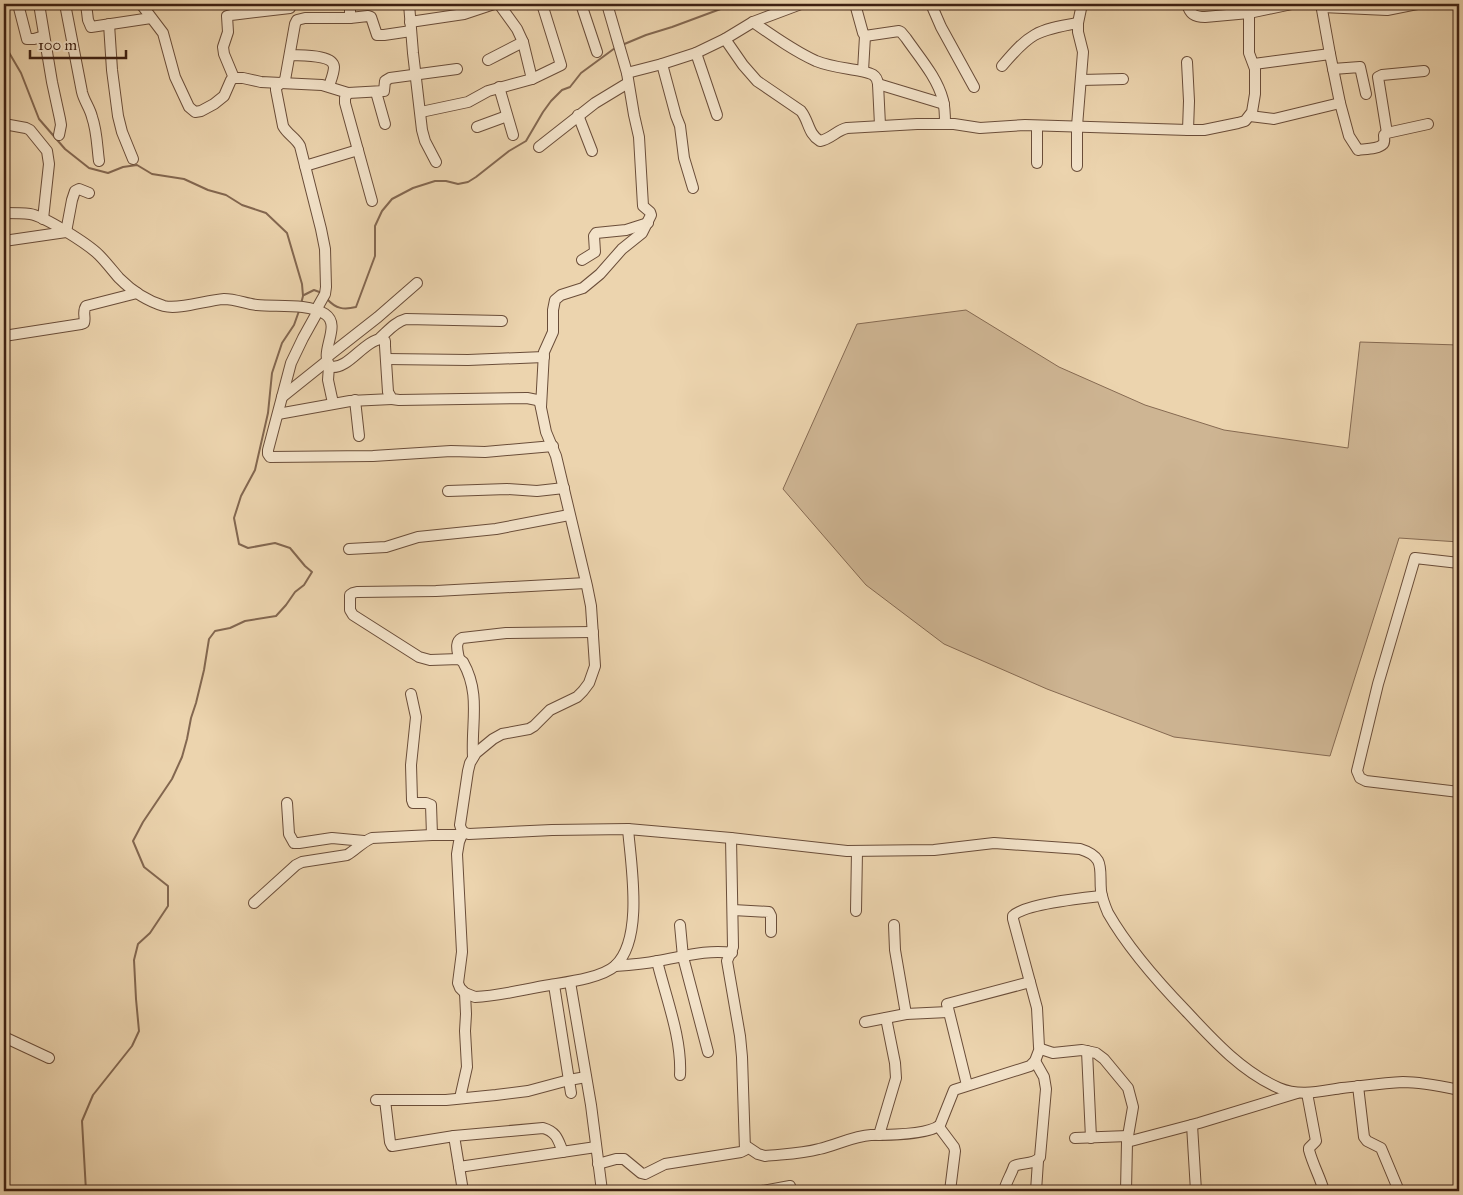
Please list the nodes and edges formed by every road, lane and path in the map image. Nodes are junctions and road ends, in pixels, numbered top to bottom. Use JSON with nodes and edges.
{"nodes":[{"id":1,"x":18,"y":4,"type":"edge"},
{"id":2,"x":39,"y":4,"type":"edge"},
{"id":3,"x":65,"y":4,"type":"edge"},
{"id":4,"x":86,"y":4,"type":"edge"},
{"id":5,"x":140,"y":4,"type":"edge"},
{"id":6,"x":350,"y":4,"type":"edge"},
{"id":7,"x":409,"y":4,"type":"edge"},
{"id":8,"x":494,"y":4,"type":"edge"},
{"id":9,"x":500,"y":4,"type":"edge"},
{"id":10,"x":542,"y":4,"type":"edge"},
{"id":11,"x":581,"y":4,"type":"edge"},
{"id":12,"x":607,"y":4,"type":"edge"},
{"id":13,"x":801,"y":4,"type":"edge"},
{"id":14,"x":855,"y":4,"type":"edge"},
{"id":15,"x":931,"y":4,"type":"edge"},
{"id":16,"x":1082,"y":4,"type":"edge"},
{"id":17,"x":1187,"y":4,"type":"edge"},
{"id":18,"x":1230,"y":4,"type":"edge"},
{"id":19,"x":1292,"y":4,"type":"edge"},
{"id":20,"x":1417,"y":4,"type":"edge"},
{"id":21,"x":1321,"y":5,"type":"edge"},
{"id":22,"x":288,"y":6,"type":"edge"},
{"id":23,"x":1267,"y":6,"type":"edge"},
{"id":24,"x":1249,"y":13,"type":"junction"},
{"id":25,"x":1231,"y":15,"type":"junction"},
{"id":26,"x":151,"y":18,"type":"junction"},
{"id":27,"x":350,"y":18,"type":"junction"},
{"id":28,"x":300,"y":19,"type":"junction"},
{"id":29,"x":753,"y":22,"type":"junction"},
{"id":30,"x":1078,"y":23,"type":"junction"},
{"id":31,"x":109,"y":24,"type":"junction"},
{"id":32,"x":411,"y":27,"type":"junction"},
{"id":33,"x":44,"y":36,"type":"junction"},
{"id":34,"x":865,"y":36,"type":"junction"},
{"id":35,"x":725,"y":39,"type":"junction"},
{"id":36,"x":523,"y":42,"type":"junction"},
{"id":37,"x":597,"y":52,"type":"dead end"},
{"id":38,"x":696,"y":53,"type":"junction"},
{"id":39,"x":1330,"y":54,"type":"junction"},
{"id":40,"x":290,"y":55,"type":"junction"},
{"id":41,"x":488,"y":60,"type":"dead end"},
{"id":42,"x":1187,"y":62,"type":"dead end"},
{"id":43,"x":662,"y":64,"type":"junction"},
{"id":44,"x":1254,"y":64,"type":"junction"},
{"id":45,"x":1002,"y":66,"type":"dead end"},
{"id":46,"x":1333,"y":69,"type":"junction"},
{"id":47,"x":457,"y":70,"type":"dead end"},
{"id":48,"x":1424,"y":71,"type":"dead end"},
{"id":49,"x":863,"y":72,"type":"junction"},
{"id":50,"x":416,"y":74,"type":"junction"},
{"id":51,"x":234,"y":78,"type":"junction"},
{"id":52,"x":627,"y":78,"type":"junction"},
{"id":53,"x":532,"y":79,"type":"junction"},
{"id":54,"x":1123,"y":79,"type":"dead end"},
{"id":55,"x":1081,"y":80,"type":"junction"},
{"id":56,"x":281,"y":83,"type":"junction"},
{"id":57,"x":878,"y":84,"type":"junction"},
{"id":58,"x":329,"y":86,"type":"junction"},
{"id":59,"x":498,"y":87,"type":"junction"},
{"id":60,"x":974,"y":87,"type":"dead end"},
{"id":61,"x":376,"y":92,"type":"junction"},
{"id":62,"x":348,"y":93,"type":"junction"},
{"id":63,"x":1366,"y":94,"type":"dead end"},
{"id":64,"x":1340,"y":103,"type":"junction"},
{"id":65,"x":944,"y":104,"type":"junction"},
{"id":66,"x":421,"y":112,"type":"junction"},
{"id":67,"x":717,"y":114,"type":"dead end"},
{"id":68,"x":578,"y":115,"type":"junction"},
{"id":69,"x":507,"y":116,"type":"junction"},
{"id":70,"x":1250,"y":116,"type":"junction"},
{"id":71,"x":4,"y":124,"type":"edge"},
{"id":72,"x":385,"y":124,"type":"dead end"},
{"id":73,"x":946,"y":124,"type":"junction"},
{"id":74,"x":1428,"y":124,"type":"dead end"},
{"id":75,"x":880,"y":125,"type":"junction"},
{"id":76,"x":1037,"y":126,"type":"junction"},
{"id":77,"x":1077,"y":126,"type":"junction"},
{"id":78,"x":477,"y":127,"type":"dead end"},
{"id":79,"x":1188,"y":130,"type":"junction"},
{"id":80,"x":1388,"y":133,"type":"junction"},
{"id":81,"x":59,"y":135,"type":"dead end"},
{"id":82,"x":513,"y":136,"type":"dead end"},
{"id":83,"x":539,"y":147,"type":"dead end"},
{"id":84,"x":358,"y":150,"type":"junction"},
{"id":85,"x":592,"y":151,"type":"dead end"},
{"id":86,"x":133,"y":159,"type":"dead end"},
{"id":87,"x":99,"y":161,"type":"dead end"},
{"id":88,"x":436,"y":162,"type":"dead end"},
{"id":89,"x":1037,"y":163,"type":"dead end"},
{"id":90,"x":306,"y":166,"type":"junction"},
{"id":91,"x":1077,"y":166,"type":"dead end"},
{"id":92,"x":693,"y":188,"type":"dead end"},
{"id":93,"x":89,"y":193,"type":"dead end"},
{"id":94,"x":372,"y":201,"type":"dead end"},
{"id":95,"x":4,"y":213,"type":"edge"},
{"id":96,"x":43,"y":219,"type":"junction"},
{"id":97,"x":648,"y":223,"type":"junction"},
{"id":98,"x":66,"y":232,"type":"junction"},
{"id":99,"x":4,"y":241,"type":"edge"},
{"id":100,"x":582,"y":260,"type":"dead end"},
{"id":101,"x":417,"y":283,"type":"dead end"},
{"id":102,"x":137,"y":293,"type":"junction"},
{"id":103,"x":318,"y":305,"type":"junction"},
{"id":104,"x":502,"y":321,"type":"dead end"},
{"id":105,"x":4,"y":336,"type":"edge"},
{"id":106,"x":380,"y":338,"type":"junction"},
{"id":107,"x":544,"y":357,"type":"junction"},
{"id":108,"x":386,"y":359,"type":"junction"},
{"id":109,"x":328,"y":361,"type":"junction"},
{"id":110,"x":282,"y":397,"type":"junction"},
{"id":111,"x":392,"y":398,"type":"junction"},
{"id":112,"x":355,"y":400,"type":"junction"},
{"id":113,"x":333,"y":403,"type":"junction"},
{"id":114,"x":541,"y":407,"type":"junction"},
{"id":115,"x":278,"y":414,"type":"junction"},
{"id":116,"x":359,"y":436,"type":"dead end"},
{"id":117,"x":553,"y":446,"type":"junction"},
{"id":118,"x":564,"y":488,"type":"junction"},
{"id":119,"x":448,"y":492,"type":"dead end"},
{"id":120,"x":569,"y":515,"type":"junction"},
{"id":121,"x":349,"y":548,"type":"dead end"},
{"id":122,"x":1459,"y":563,"type":"edge"},
{"id":123,"x":586,"y":583,"type":"junction"},
{"id":124,"x":593,"y":632,"type":"junction"},
{"id":125,"x":459,"y":659,"type":"junction"},
{"id":126,"x":411,"y":694,"type":"dead end"},
{"id":127,"x":472,"y":757,"type":"junction"},
{"id":128,"x":1459,"y":792,"type":"edge"},
{"id":129,"x":287,"y":803,"type":"dead end"},
{"id":130,"x":628,"y":830,"type":"junction"},
{"id":131,"x":462,"y":834,"type":"junction"},
{"id":132,"x":432,"y":835,"type":"junction"},
{"id":133,"x":730,"y":838,"type":"junction"},
{"id":134,"x":364,"y":841,"type":"junction"},
{"id":135,"x":857,"y":851,"type":"junction"},
{"id":136,"x":1102,"y":896,"type":"junction"},
{"id":137,"x":254,"y":903,"type":"dead end"},
{"id":138,"x":733,"y":910,"type":"junction"},
{"id":139,"x":856,"y":911,"type":"dead end"},
{"id":140,"x":680,"y":925,"type":"dead end"},
{"id":141,"x":894,"y":925,"type":"dead end"},
{"id":142,"x":771,"y":932,"type":"dead end"},
{"id":143,"x":732,"y":953,"type":"junction"},
{"id":144,"x":683,"y":957,"type":"junction"},
{"id":145,"x":657,"y":962,"type":"junction"},
{"id":146,"x":615,"y":966,"type":"junction"},
{"id":147,"x":570,"y":982,"type":"junction"},
{"id":148,"x":1030,"y":982,"type":"junction"},
{"id":149,"x":554,"y":985,"type":"junction"},
{"id":150,"x":464,"y":993,"type":"junction"},
{"id":151,"x":948,"y":1012,"type":"junction"},
{"id":152,"x":906,"y":1014,"type":"junction"},
{"id":153,"x":886,"y":1018,"type":"junction"},
{"id":154,"x":865,"y":1022,"type":"dead end"},
{"id":155,"x":4,"y":1037,"type":"edge"},
{"id":156,"x":1040,"y":1048,"type":"junction"},
{"id":157,"x":1088,"y":1050,"type":"junction"},
{"id":158,"x":708,"y":1052,"type":"dead end"},
{"id":159,"x":49,"y":1058,"type":"dead end"},
{"id":160,"x":1035,"y":1061,"type":"junction"},
{"id":161,"x":680,"y":1076,"type":"dead end"},
{"id":162,"x":586,"y":1077,"type":"junction"},
{"id":163,"x":569,"y":1080,"type":"junction"},
{"id":164,"x":967,"y":1085,"type":"junction"},
{"id":165,"x":1358,"y":1086,"type":"junction"},
{"id":166,"x":1459,"y":1090,"type":"edge"},
{"id":167,"x":571,"y":1093,"type":"dead end"},
{"id":168,"x":1302,"y":1093,"type":"junction"},
{"id":169,"x":460,"y":1098,"type":"junction"},
{"id":170,"x":1192,"y":1125,"type":"junction"},
{"id":171,"x":939,"y":1126,"type":"junction"},
{"id":172,"x":879,"y":1135,"type":"junction"},
{"id":173,"x":454,"y":1136,"type":"junction"},
{"id":174,"x":1075,"y":1138,"type":"dead end"},
{"id":175,"x":1091,"y":1138,"type":"junction"},
{"id":176,"x":1127,"y":1139,"type":"junction"},
{"id":177,"x":746,"y":1146,"type":"junction"},
{"id":178,"x":596,"y":1147,"type":"junction"},
{"id":179,"x":563,"y":1152,"type":"junction"},
{"id":180,"x":1038,"y":1161,"type":"junction"},
{"id":181,"x":598,"y":1164,"type":"junction"},
{"id":182,"x":459,"y":1167,"type":"junction"},
{"id":183,"x":463,"y":1191,"type":"edge"},
{"id":184,"x":602,"y":1191,"type":"edge"},
{"id":185,"x":762,"y":1191,"type":"edge"},
{"id":186,"x":792,"y":1191,"type":"edge"},
{"id":187,"x":950,"y":1191,"type":"edge"},
{"id":188,"x":1004,"y":1191,"type":"edge"},
{"id":189,"x":1036,"y":1191,"type":"edge"},
{"id":190,"x":1126,"y":1191,"type":"edge"},
{"id":191,"x":1196,"y":1191,"type":"edge"},
{"id":192,"x":1324,"y":1191,"type":"edge"},
{"id":193,"x":1399,"y":1191,"type":"edge"}],
"edges":[{"from":1,"to":33,"type":"street"},
{"from":2,"to":33,"type":"street"},
{"from":3,"to":87,"type":"street"},
{"from":4,"to":31,"type":"street"},
{"from":5,"to":26,"type":"street"},
{"from":6,"to":27,"type":"street"},
{"from":7,"to":32,"type":"street"},
{"from":8,"to":32,"type":"street"},
{"from":9,"to":36,"type":"street"},
{"from":10,"to":53,"type":"street"},
{"from":11,"to":37,"type":"street"},
{"from":12,"to":52,"type":"street"},
{"from":13,"to":29,"type":"street"},
{"from":14,"to":34,"type":"street"},
{"from":15,"to":60,"type":"street"},
{"from":16,"to":30,"type":"street"},
{"from":17,"to":25,"type":"street"},
{"from":18,"to":25,"type":"street"},
{"from":19,"to":23,"type":"street"},
{"from":20,"to":21,"type":"street"},
{"from":21,"to":39,"type":"street"},
{"from":22,"to":28,"type":"street"},
{"from":22,"to":51,"type":"street"},
{"from":23,"to":24,"type":"street"},
{"from":24,"to":25,"type":"street"},
{"from":24,"to":44,"type":"street"},
{"from":26,"to":31,"type":"street"},
{"from":26,"to":51,"type":"street"},
{"from":27,"to":28,"type":"street"},
{"from":27,"to":32,"type":"street"},
{"from":28,"to":40,"type":"street"},
{"from":29,"to":35,"type":"street"},
{"from":29,"to":49,"type":"street"},
{"from":30,"to":45,"type":"street"},
{"from":30,"to":55,"type":"street"},
{"from":31,"to":86,"type":"street"},
{"from":32,"to":50,"type":"street"},
{"from":33,"to":81,"type":"street"},
{"from":34,"to":49,"type":"street"},
{"from":34,"to":65,"type":"street"},
{"from":35,"to":38,"type":"street"},
{"from":35,"to":75,"type":"street"},
{"from":36,"to":41,"type":"street"},
{"from":36,"to":53,"type":"street"},
{"from":38,"to":43,"type":"street"},
{"from":38,"to":67,"type":"street"},
{"from":39,"to":44,"type":"street"},
{"from":39,"to":46,"type":"street"},
{"from":40,"to":56,"type":"street"},
{"from":40,"to":58,"type":"street"},
{"from":42,"to":79,"type":"street"},
{"from":43,"to":52,"type":"street"},
{"from":43,"to":92,"type":"street"},
{"from":44,"to":70,"type":"street"},
{"from":46,"to":63,"type":"street"},
{"from":46,"to":64,"type":"street"},
{"from":47,"to":50,"type":"street"},
{"from":48,"to":80,"type":"street"},
{"from":49,"to":57,"type":"street"},
{"from":50,"to":61,"type":"street"},
{"from":50,"to":66,"type":"street"},
{"from":51,"to":56,"type":"street"},
{"from":52,"to":68,"type":"street"},
{"from":52,"to":97,"type":"street"},
{"from":53,"to":59,"type":"street"},
{"from":54,"to":55,"type":"street"},
{"from":55,"to":77,"type":"street"},
{"from":56,"to":58,"type":"street"},
{"from":56,"to":90,"type":"street"},
{"from":57,"to":65,"type":"street"},
{"from":57,"to":75,"type":"street"},
{"from":58,"to":62,"type":"street"},
{"from":59,"to":66,"type":"street"},
{"from":59,"to":69,"type":"street"},
{"from":61,"to":62,"type":"street"},
{"from":61,"to":72,"type":"street"},
{"from":62,"to":84,"type":"street"},
{"from":64,"to":70,"type":"street"},
{"from":64,"to":80,"type":"street"},
{"from":65,"to":73,"type":"street"},
{"from":66,"to":88,"type":"street"},
{"from":68,"to":83,"type":"street"},
{"from":68,"to":85,"type":"street"},
{"from":69,"to":78,"type":"street"},
{"from":69,"to":82,"type":"street"},
{"from":70,"to":79,"type":"street"},
{"from":71,"to":96,"type":"street"},
{"from":73,"to":75,"type":"street"},
{"from":73,"to":76,"type":"street"},
{"from":74,"to":80,"type":"street"},
{"from":76,"to":77,"type":"street"},
{"from":76,"to":89,"type":"street"},
{"from":77,"to":79,"type":"street"},
{"from":77,"to":91,"type":"street"},
{"from":84,"to":90,"type":"street"},
{"from":84,"to":94,"type":"street"},
{"from":90,"to":103,"type":"street"},
{"from":93,"to":98,"type":"street"},
{"from":95,"to":96,"type":"street"},
{"from":96,"to":98,"type":"street"},
{"from":97,"to":100,"type":"street"},
{"from":97,"to":107,"type":"street"},
{"from":98,"to":99,"type":"street"},
{"from":98,"to":102,"type":"street"},
{"from":101,"to":109,"type":"street"},
{"from":102,"to":103,"type":"street"},
{"from":102,"to":105,"type":"street"},
{"from":103,"to":109,"type":"street"},
{"from":103,"to":110,"type":"street"},
{"from":104,"to":106,"type":"street"},
{"from":106,"to":108,"type":"street"},
{"from":106,"to":109,"type":"street"},
{"from":107,"to":108,"type":"street"},
{"from":107,"to":114,"type":"street"},
{"from":108,"to":111,"type":"street"},
{"from":109,"to":110,"type":"street"},
{"from":109,"to":113,"type":"street"},
{"from":110,"to":115,"type":"street"},
{"from":111,"to":112,"type":"street"},
{"from":111,"to":114,"type":"street"},
{"from":112,"to":113,"type":"street"},
{"from":112,"to":116,"type":"street"},
{"from":113,"to":115,"type":"street"},
{"from":114,"to":117,"type":"street"},
{"from":115,"to":117,"type":"street"},
{"from":117,"to":118,"type":"street"},
{"from":118,"to":119,"type":"street"},
{"from":118,"to":120,"type":"street"},
{"from":120,"to":121,"type":"street"},
{"from":120,"to":123,"type":"street"},
{"from":122,"to":128,"type":"street"},
{"from":123,"to":124,"type":"street"},
{"from":123,"to":125,"type":"street"},
{"from":124,"to":125,"type":"street"},
{"from":124,"to":127,"type":"street"},
{"from":125,"to":127,"type":"street"},
{"from":126,"to":132,"type":"street"},
{"from":127,"to":131,"type":"street"},
{"from":129,"to":134,"type":"street"},
{"from":130,"to":131,"type":"street"},
{"from":130,"to":133,"type":"street"},
{"from":130,"to":146,"type":"street"},
{"from":131,"to":132,"type":"street"},
{"from":131,"to":150,"type":"street"},
{"from":132,"to":134,"type":"street"},
{"from":133,"to":135,"type":"street"},
{"from":133,"to":138,"type":"street"},
{"from":134,"to":137,"type":"street"},
{"from":135,"to":136,"type":"street"},
{"from":135,"to":139,"type":"street"},
{"from":136,"to":148,"type":"street"},
{"from":136,"to":168,"type":"street"},
{"from":138,"to":142,"type":"street"},
{"from":138,"to":143,"type":"street"},
{"from":140,"to":144,"type":"street"},
{"from":141,"to":152,"type":"street"},
{"from":143,"to":144,"type":"street"},
{"from":143,"to":177,"type":"street"},
{"from":144,"to":145,"type":"street"},
{"from":144,"to":158,"type":"street"},
{"from":145,"to":146,"type":"street"},
{"from":145,"to":161,"type":"street"},
{"from":146,"to":147,"type":"street"},
{"from":147,"to":149,"type":"street"},
{"from":147,"to":162,"type":"street"},
{"from":148,"to":151,"type":"street"},
{"from":148,"to":156,"type":"street"},
{"from":149,"to":150,"type":"street"},
{"from":149,"to":163,"type":"street"},
{"from":150,"to":169,"type":"street"},
{"from":151,"to":152,"type":"street"},
{"from":151,"to":164,"type":"street"},
{"from":152,"to":153,"type":"street"},
{"from":153,"to":154,"type":"street"},
{"from":153,"to":172,"type":"street"},
{"from":155,"to":159,"type":"street"},
{"from":156,"to":157,"type":"street"},
{"from":156,"to":160,"type":"street"},
{"from":157,"to":175,"type":"street"},
{"from":157,"to":176,"type":"street"},
{"from":160,"to":164,"type":"street"},
{"from":160,"to":180,"type":"street"},
{"from":162,"to":163,"type":"street"},
{"from":162,"to":178,"type":"street"},
{"from":163,"to":167,"type":"street"},
{"from":163,"to":169,"type":"street"},
{"from":164,"to":171,"type":"street"},
{"from":165,"to":166,"type":"street"},
{"from":165,"to":168,"type":"street"},
{"from":165,"to":193,"type":"street"},
{"from":168,"to":170,"type":"street"},
{"from":168,"to":192,"type":"street"},
{"from":169,"to":173,"type":"street"},
{"from":170,"to":176,"type":"street"},
{"from":170,"to":191,"type":"street"},
{"from":171,"to":172,"type":"street"},
{"from":171,"to":187,"type":"street"},
{"from":172,"to":177,"type":"street"},
{"from":173,"to":179,"type":"street"},
{"from":173,"to":182,"type":"street"},
{"from":174,"to":175,"type":"street"},
{"from":175,"to":176,"type":"street"},
{"from":176,"to":190,"type":"street"},
{"from":177,"to":181,"type":"street"},
{"from":178,"to":179,"type":"street"},
{"from":178,"to":181,"type":"street"},
{"from":179,"to":182,"type":"street"},
{"from":180,"to":188,"type":"street"},
{"from":180,"to":189,"type":"street"},
{"from":181,"to":184,"type":"street"},
{"from":182,"to":183,"type":"street"},
{"from":185,"to":186,"type":"street"}]}
